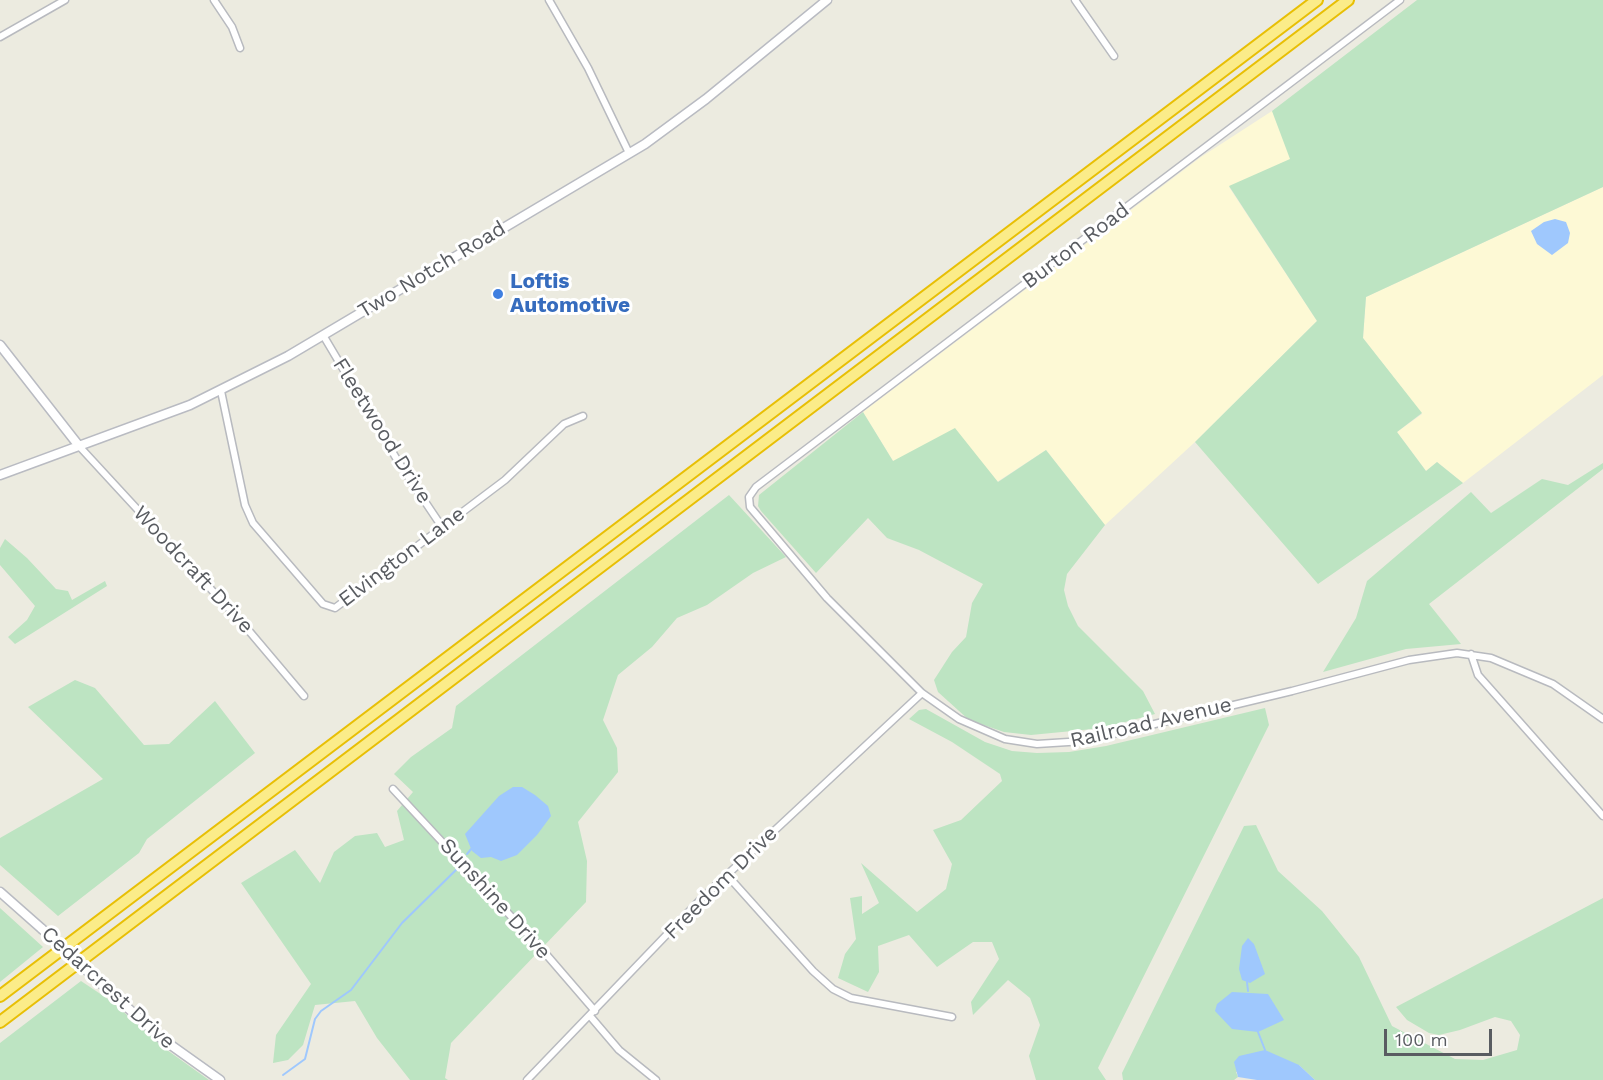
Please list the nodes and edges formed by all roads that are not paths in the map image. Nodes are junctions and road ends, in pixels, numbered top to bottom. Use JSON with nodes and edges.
{"nodes":[{"id":1,"x":65,"y":0,"type":"edge"},
{"id":2,"x":214,"y":0,"type":"edge"},
{"id":3,"x":549,"y":0,"type":"edge"},
{"id":4,"x":826,"y":0,"type":"edge"},
{"id":5,"x":1075,"y":0,"type":"edge"},
{"id":6,"x":1317,"y":0,"type":"edge"},
{"id":7,"x":1348,"y":0,"type":"edge"},
{"id":8,"x":1400,"y":0,"type":"edge"},
{"id":9,"x":0,"y":37,"type":"edge"},
{"id":10,"x":240,"y":48,"type":"dead end"},
{"id":11,"x":1114,"y":56,"type":"dead end"},
{"id":12,"x":629,"y":153,"type":"junction"},
{"id":13,"x":323,"y":335,"type":"junction"},
{"id":14,"x":0,"y":345,"type":"edge"},
{"id":15,"x":221,"y":392,"type":"junction"},
{"id":16,"x":583,"y":416,"type":"dead end"},
{"id":17,"x":79,"y":446,"type":"junction"},
{"id":18,"x":0,"y":475,"type":"edge"},
{"id":19,"x":751,"y":492,"type":"joint"},
{"id":20,"x":442,"y":527,"type":"junction"},
{"id":21,"x":1471,"y":654,"type":"junction"},
{"id":22,"x":922,"y":693,"type":"junction"},
{"id":23,"x":304,"y":696,"type":"dead end"},
{"id":24,"x":1603,"y":719,"type":"edge"},
{"id":25,"x":393,"y":789,"type":"dead end"},
{"id":26,"x":1603,"y":816,"type":"edge"},
{"id":27,"x":727,"y":875,"type":"junction"},
{"id":28,"x":0,"y":892,"type":"edge"},
{"id":29,"x":0,"y":996,"type":"edge"},
{"id":30,"x":593,"y":1013,"type":"junction"},
{"id":31,"x":952,"y":1017,"type":"dead end"},
{"id":32,"x":0,"y":1022,"type":"edge"},
{"id":33,"x":220,"y":1080,"type":"edge"},
{"id":34,"x":527,"y":1080,"type":"edge"},
{"id":35,"x":656,"y":1080,"type":"edge"}],
"edges":[{"from":1,"to":9,"type":"street"},
{"from":2,"to":10,"type":"street"},
{"from":3,"to":12,"type":"street"},
{"from":4,"to":12,"type":"street","name":"Two Notch Road"},
{"from":5,"to":11,"type":"street"},
{"from":6,"to":29,"type":"highway"},
{"from":7,"to":32,"type":"highway"},
{"from":8,"to":19,"type":"street","name":"Burton Road"},
{"from":12,"to":13,"type":"street","name":"Two Notch Road"},
{"from":13,"to":15,"type":"street","name":"Two Notch Road"},
{"from":13,"to":20,"type":"street","name":"Fleetwood Drive"},
{"from":14,"to":17,"type":"street"},
{"from":15,"to":17,"type":"street","name":"Two Notch Road"},
{"from":15,"to":20,"type":"street","name":"Elvington Lane"},
{"from":16,"to":20,"type":"street","name":"Elvington Lane"},
{"from":17,"to":18,"type":"street","name":"Two Notch Road"},
{"from":17,"to":23,"type":"street","name":"Woodcraft Drive"},
{"from":19,"to":22,"type":"street","name":"Railroad Avenue"},
{"from":21,"to":22,"type":"street","name":"Railroad Avenue"},
{"from":21,"to":24,"type":"street","name":"Railroad Avenue"},
{"from":21,"to":26,"type":"street"},
{"from":22,"to":27,"type":"street","name":"Freedom Drive"},
{"from":25,"to":30,"type":"street","name":"Sunshine Drive"},
{"from":27,"to":30,"type":"street","name":"Freedom Drive"},
{"from":27,"to":31,"type":"street"},
{"from":28,"to":33,"type":"street","name":"Cedarcrest Drive","bridge":true},
{"from":30,"to":34,"type":"street","name":"Freedom Drive"},
{"from":30,"to":35,"type":"street","name":"Sunshine Drive"}]}
